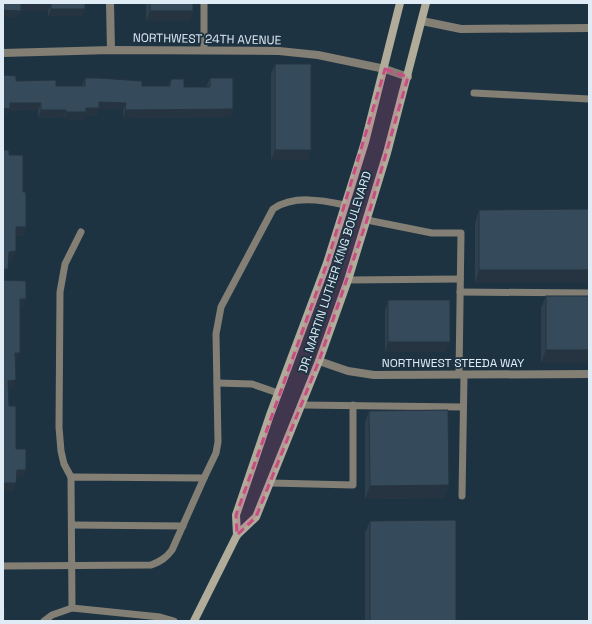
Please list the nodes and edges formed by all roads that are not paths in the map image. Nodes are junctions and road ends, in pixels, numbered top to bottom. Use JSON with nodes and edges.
{"nodes":[{"id":1,"x":110,"y":3,"type":"edge"},
{"id":2,"x":204,"y":3,"type":"edge"},
{"id":3,"x":400,"y":3,"type":"edge"},
{"id":4,"x":420,"y":3,"type":"edge"},
{"id":5,"x":426,"y":3,"type":"edge"},
{"id":6,"x":422,"y":21,"type":"junction"},
{"id":7,"x":589,"y":28,"type":"edge"},
{"id":8,"x":111,"y":50,"type":"junction"},
{"id":9,"x":204,"y":50,"type":"junction"},
{"id":10,"x":3,"y":53,"type":"edge"},
{"id":11,"x":385,"y":69,"type":"junction"},
{"id":12,"x":408,"y":77,"type":"junction"},
{"id":13,"x":474,"y":93,"type":"dead end"},
{"id":14,"x":589,"y":99,"type":"edge"},
{"id":15,"x":345,"y":205,"type":"junction"},
{"id":16,"x":367,"y":220,"type":"junction"},
{"id":17,"x":81,"y":232,"type":"dead end"},
{"id":18,"x":460,"y":279,"type":"junction"},
{"id":19,"x":348,"y":280,"type":"junction"},
{"id":20,"x":460,"y":292,"type":"junction"},
{"id":21,"x":589,"y":293,"type":"edge"},
{"id":22,"x":320,"y":361,"type":"junction"},
{"id":23,"x":589,"y":374,"type":"edge"},
{"id":24,"x":461,"y":375,"type":"junction"},
{"id":25,"x":217,"y":383,"type":"junction"},
{"id":26,"x":278,"y":393,"type":"junction"},
{"id":27,"x":302,"y":405,"type":"junction"},
{"id":28,"x":353,"y":405,"type":"junction"},
{"id":29,"x":463,"y":407,"type":"junction"},
{"id":30,"x":71,"y":477,"type":"junction"},
{"id":31,"x":204,"y":478,"type":"junction"},
{"id":32,"x":270,"y":483,"type":"junction"},
{"id":33,"x":462,"y":496,"type":"dead end"},
{"id":34,"x":72,"y":525,"type":"junction"},
{"id":35,"x":183,"y":526,"type":"junction"},
{"id":36,"x":237,"y":535,"type":"junction"},
{"id":37,"x":3,"y":566,"type":"edge"},
{"id":38,"x":72,"y":566,"type":"junction"},
{"id":39,"x":72,"y":608,"type":"junction"},
{"id":40,"x":44,"y":621,"type":"edge"},
{"id":41,"x":174,"y":621,"type":"edge"},
{"id":42,"x":194,"y":621,"type":"edge"}],
"edges":[{"from":1,"to":8,"type":"street"},
{"from":2,"to":9,"type":"lane"},
{"from":3,"to":11,"type":"main road","name":"DR. MARTIN LUTHER KING BOULEVARD"},
{"from":4,"to":6,"type":"main road"},
{"from":5,"to":6,"type":"main road","name":"DR. MARTIN LUTHER KING BOULEVARD"},
{"from":6,"to":7,"type":"street"},
{"from":6,"to":12,"type":"main road","name":"DR. MARTIN LUTHER KING BOULEVARD"},
{"from":8,"to":9,"type":"street","name":"NORTHWEST 24TH AVENUE"},
{"from":8,"to":10,"type":"street","name":"NORTHWEST 24TH AVENUE"},
{"from":9,"to":11,"type":"street","name":"NORTHWEST 24TH AVENUE"},
{"from":11,"to":12,"type":"street","name":"NORTHWEST 24TH AVENUE"},
{"from":11,"to":15,"type":"main road","name":"DR. MARTIN LUTHER KING BOULEVARD"},
{"from":12,"to":16,"type":"main road","name":"DR. MARTIN LUTHER KING BOULEVARD"},
{"from":13,"to":14,"type":"lane"},
{"from":15,"to":25,"type":"lane"},
{"from":15,"to":26,"type":"main road","name":"DR. MARTIN LUTHER KING BOULEVARD"},
{"from":16,"to":18,"type":"lane"},
{"from":16,"to":19,"type":"main road","name":"DR. MARTIN LUTHER KING BOULEVARD"},
{"from":17,"to":30,"type":"lane"},
{"from":18,"to":19,"type":"lane"},
{"from":18,"to":20,"type":"lane"},
{"from":19,"to":22,"type":"main road","name":"DR. MARTIN LUTHER KING BOULEVARD"},
{"from":20,"to":21,"type":"lane"},
{"from":20,"to":24,"type":"lane"},
{"from":22,"to":24,"type":"street","name":"NORTHWEST STEEDA WAY"},
{"from":22,"to":27,"type":"main road","name":"DR. MARTIN LUTHER KING BOULEVARD"},
{"from":23,"to":24,"type":"street","name":"NORTHWEST STEEDA WAY"},
{"from":24,"to":29,"type":"lane"},
{"from":25,"to":26,"type":"lane"},
{"from":25,"to":31,"type":"lane"},
{"from":26,"to":36,"type":"main road","name":"DR. MARTIN LUTHER KING BOULEVARD"},
{"from":27,"to":28,"type":"lane"},
{"from":27,"to":32,"type":"main road","name":"DR. MARTIN LUTHER KING BOULEVARD"},
{"from":28,"to":29,"type":"lane"},
{"from":28,"to":32,"type":"lane"},
{"from":29,"to":33,"type":"lane"},
{"from":30,"to":31,"type":"lane"},
{"from":30,"to":34,"type":"lane"},
{"from":31,"to":35,"type":"lane"},
{"from":32,"to":36,"type":"main road","name":"DR. MARTIN LUTHER KING BOULEVARD"},
{"from":34,"to":35,"type":"lane"},
{"from":34,"to":38,"type":"lane"},
{"from":35,"to":38,"type":"lane"},
{"from":36,"to":42,"type":"main road","name":"DR. MARTIN LUTHER KING BOULEVARD"},
{"from":37,"to":38,"type":"lane"},
{"from":38,"to":39,"type":"lane"},
{"from":39,"to":40,"type":"lane"},
{"from":39,"to":41,"type":"lane"}]}
